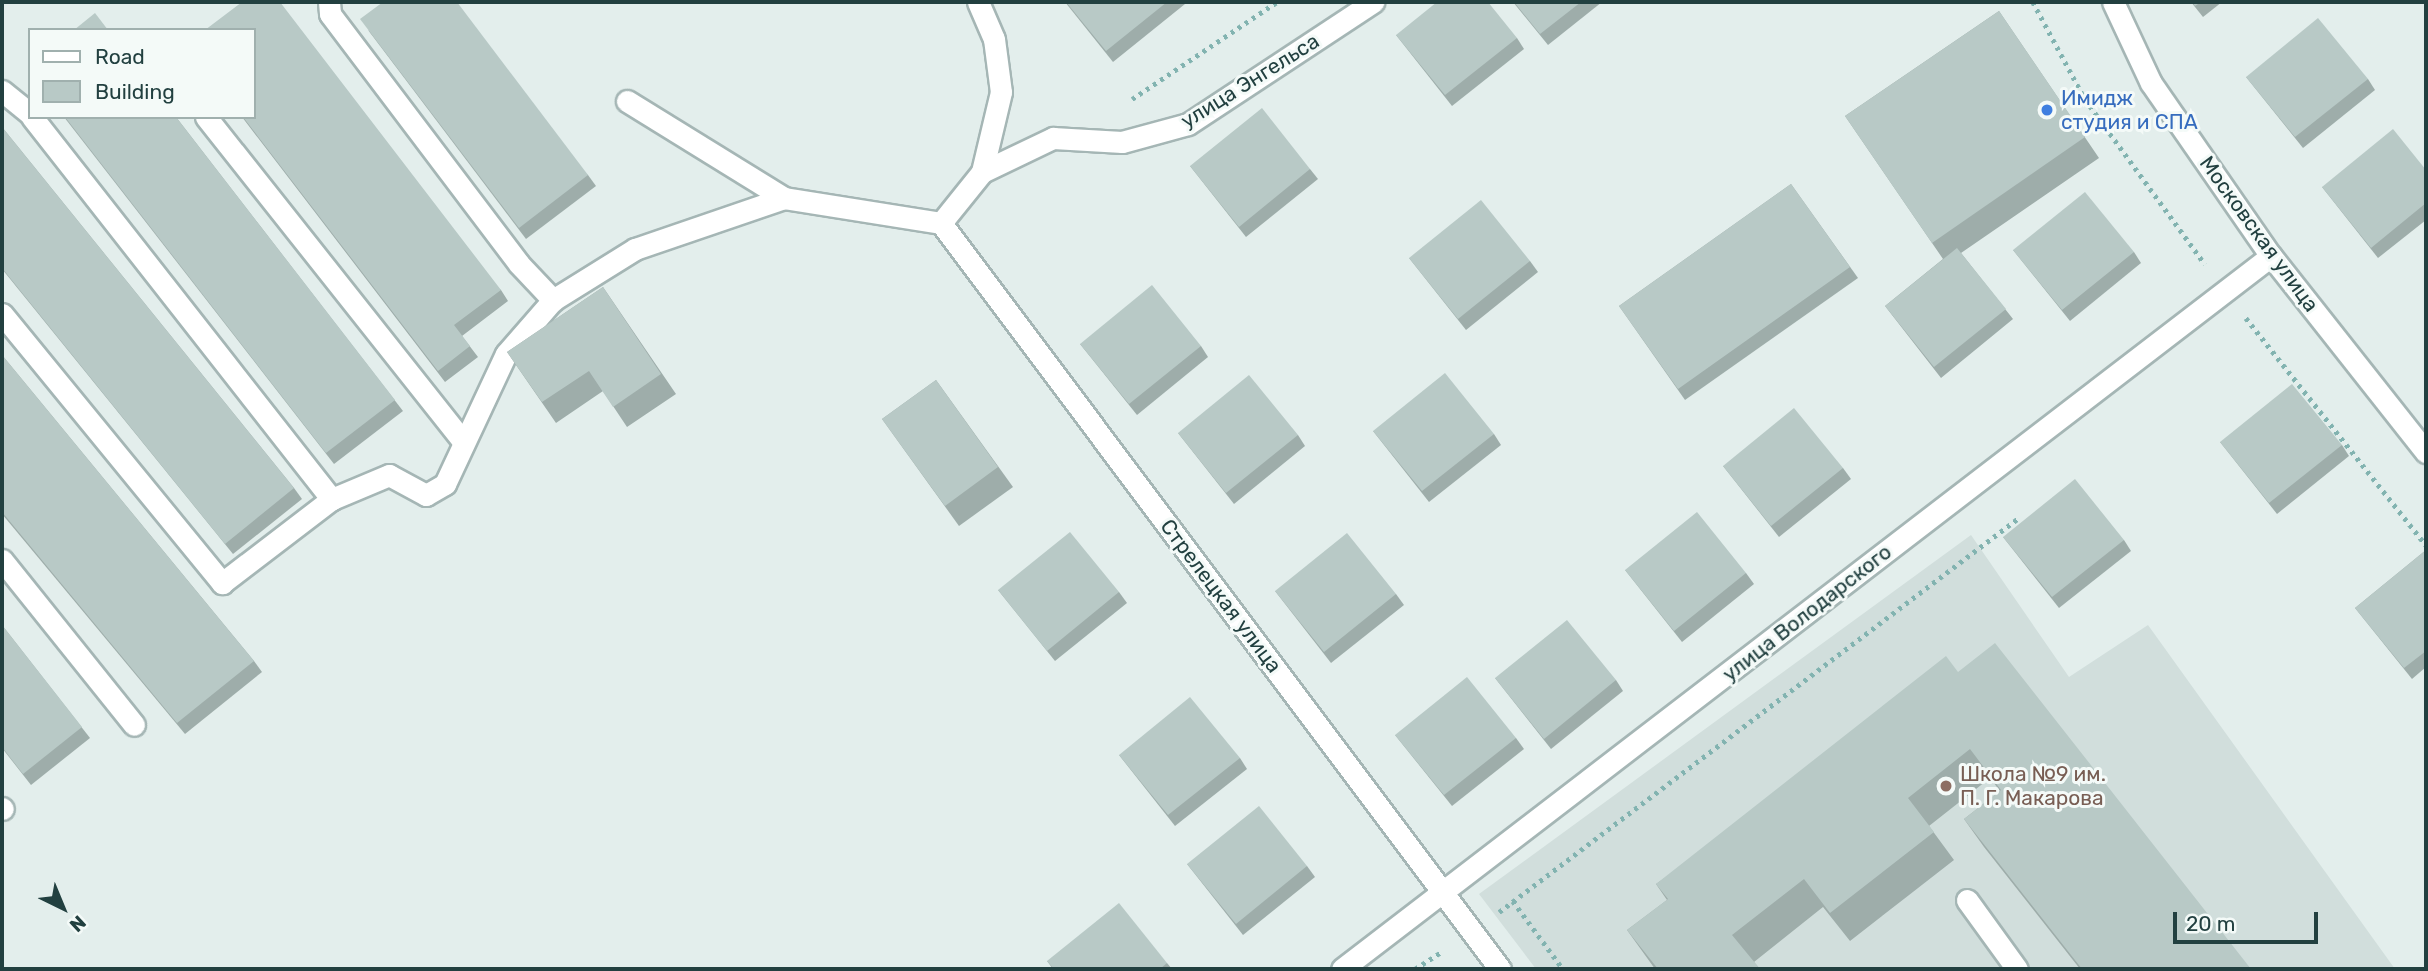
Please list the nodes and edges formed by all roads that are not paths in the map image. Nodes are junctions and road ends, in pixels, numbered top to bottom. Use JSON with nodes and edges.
{"nodes":[{"id":1,"x":329,"y":2,"type":"edge"},
{"id":2,"x":978,"y":2,"type":"edge"},
{"id":3,"x":1373,"y":2,"type":"edge"},
{"id":4,"x":2113,"y":2,"type":"edge"},
{"id":5,"x":2,"y":92,"type":"edge"},
{"id":6,"x":627,"y":101,"type":"dead end"},
{"id":7,"x":28,"y":114,"type":"edge"},
{"id":8,"x":33,"y":119,"type":"edge"},
{"id":9,"x":208,"y":119,"type":"edge"},
{"id":10,"x":982,"y":172,"type":"junction"},
{"id":11,"x":784,"y":198,"type":"junction"},
{"id":12,"x":941,"y":223,"type":"junction"},
{"id":13,"x":2271,"y":256,"type":"junction"},
{"id":14,"x":553,"y":300,"type":"junction"},
{"id":15,"x":2,"y":314,"type":"edge"},
{"id":16,"x":463,"y":441,"type":"junction"},
{"id":17,"x":2426,"y":452,"type":"edge"},
{"id":18,"x":332,"y":499,"type":"junction"},
{"id":19,"x":2,"y":560,"type":"edge"},
{"id":20,"x":134,"y":725,"type":"dead end"},
{"id":21,"x":1444,"y":892,"type":"junction"},
{"id":22,"x":1967,"y":900,"type":"dead end"},
{"id":23,"x":1342,"y":969,"type":"edge"},
{"id":24,"x":1500,"y":969,"type":"edge"},
{"id":25,"x":2017,"y":969,"type":"edge"}],
"edges":[{"from":1,"to":14,"type":"street"},
{"from":2,"to":10,"type":"street"},
{"from":3,"to":10,"type":"street","name":"улица Энгельса"},
{"from":4,"to":13,"type":"street","name":"Московская улица"},
{"from":5,"to":7,"type":"street"},
{"from":6,"to":11,"type":"street"},
{"from":8,"to":18,"type":"street"},
{"from":9,"to":16,"type":"street"},
{"from":10,"to":12,"type":"street","name":"улица Энгельса"},
{"from":11,"to":12,"type":"street"},
{"from":11,"to":14,"type":"street"},
{"from":12,"to":21,"type":"street","name":"Стрелецкая улица"},
{"from":13,"to":17,"type":"street","name":"Московская улица"},
{"from":13,"to":21,"type":"street","name":"улица Володарского"},
{"from":14,"to":16,"type":"street"},
{"from":15,"to":18,"type":"street"},
{"from":16,"to":18,"type":"street"},
{"from":19,"to":20,"type":"street"},
{"from":21,"to":23,"type":"street","name":"улица Володарского"},
{"from":21,"to":24,"type":"street","name":"Стрелецкая улица"},
{"from":22,"to":25,"type":"street"}]}
